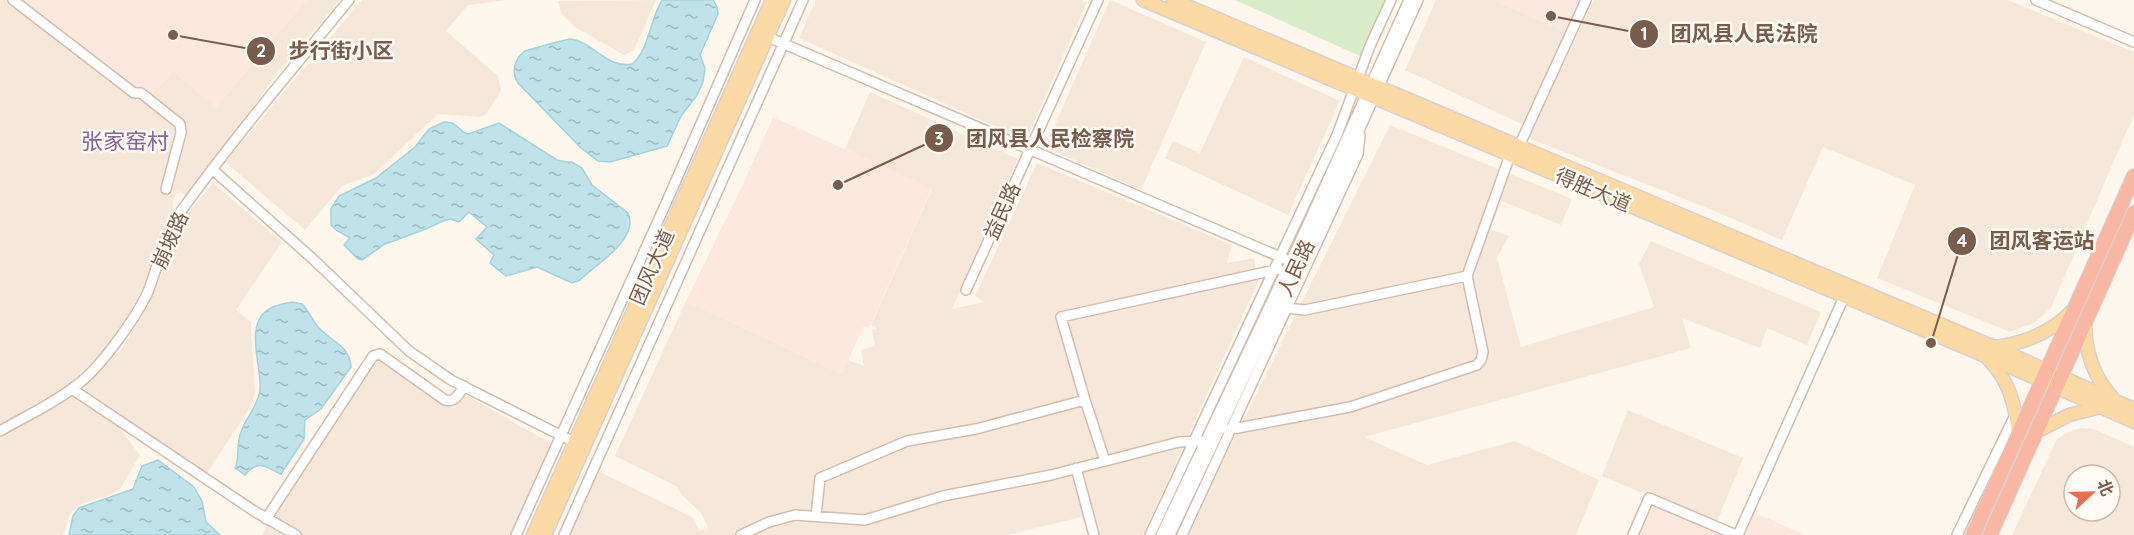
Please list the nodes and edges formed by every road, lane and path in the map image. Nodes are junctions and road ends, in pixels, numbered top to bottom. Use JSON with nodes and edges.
{"nodes":[{"id":1,"x":13,"y":0,"type":"edge"},
{"id":2,"x":348,"y":0,"type":"edge"},
{"id":3,"x":755,"y":0,"type":"edge"},
{"id":4,"x":772,"y":0,"type":"edge"},
{"id":5,"x":784,"y":0,"type":"edge"},
{"id":6,"x":803,"y":0,"type":"edge"},
{"id":7,"x":1098,"y":0,"type":"edge"},
{"id":8,"x":1143,"y":0,"type":"edge"},
{"id":9,"x":1173,"y":0,"type":"edge"},
{"id":10,"x":1391,"y":0,"type":"edge"},
{"id":11,"x":1409,"y":0,"type":"edge"},
{"id":12,"x":1418,"y":0,"type":"edge"},
{"id":13,"x":1586,"y":0,"type":"edge"},
{"id":14,"x":2036,"y":0,"type":"edge"},
{"id":15,"x":768,"y":37,"type":"junction"},
{"id":16,"x":2134,"y":42,"type":"edge"},
{"id":17,"x":783,"y":44,"type":"junction"},
{"id":18,"x":1356,"y":84,"type":"junction"},
{"id":19,"x":1372,"y":90,"type":"junction"},
{"id":20,"x":1362,"y":123,"type":"junction"},
{"id":21,"x":1030,"y":150,"type":"junction"},
{"id":22,"x":1515,"y":151,"type":"junction"},
{"id":23,"x":212,"y":169,"type":"junction"},
{"id":24,"x":2134,"y":177,"type":"edge"},
{"id":25,"x":166,"y":189,"type":"dead end"},
{"id":26,"x":2134,"y":213,"type":"edge"},
{"id":27,"x":1286,"y":262,"type":"junction"},
{"id":28,"x":1275,"y":270,"type":"junction"},
{"id":29,"x":1467,"y":276,"type":"junction"},
{"id":30,"x":966,"y":291,"type":"dead end"},
{"id":31,"x":1844,"y":297,"type":"junction"},
{"id":32,"x":1287,"y":308,"type":"junction"},
{"id":33,"x":2075,"y":308,"type":"junction"},
{"id":34,"x":2085,"y":322,"type":"junction"},
{"id":35,"x":1989,"y":352,"type":"junction"},
{"id":36,"x":2045,"y":376,"type":"junction"},
{"id":37,"x":2058,"y":381,"type":"junction"},
{"id":38,"x":464,"y":386,"type":"junction"},
{"id":39,"x":72,"y":389,"type":"junction"},
{"id":40,"x":1085,"y":400,"type":"junction"},
{"id":41,"x":2115,"y":400,"type":"junction"},
{"id":42,"x":2102,"y":406,"type":"junction"},
{"id":43,"x":2134,"y":409,"type":"edge"},
{"id":44,"x":2016,"y":412,"type":"junction"},
{"id":45,"x":2134,"y":422,"type":"edge"},
{"id":46,"x":1231,"y":429,"type":"junction"},
{"id":47,"x":0,"y":430,"type":"edge"},
{"id":48,"x":1219,"y":431,"type":"junction"},
{"id":49,"x":2036,"y":432,"type":"junction"},
{"id":50,"x":561,"y":436,"type":"junction"},
{"id":51,"x":2018,"y":436,"type":"junction"},
{"id":52,"x":1205,"y":441,"type":"junction"},
{"id":53,"x":574,"y":442,"type":"junction"},
{"id":54,"x":1194,"y":442,"type":"junction"},
{"id":55,"x":1105,"y":461,"type":"junction"},
{"id":56,"x":1076,"y":468,"type":"junction"},
{"id":57,"x":816,"y":516,"type":"junction"},
{"id":58,"x":266,"y":519,"type":"junction"},
{"id":59,"x":296,"y":535,"type":"edge"},
{"id":60,"x":516,"y":535,"type":"edge"},
{"id":61,"x":533,"y":535,"type":"edge"},
{"id":62,"x":545,"y":535,"type":"edge"},
{"id":63,"x":564,"y":535,"type":"edge"},
{"id":64,"x":741,"y":535,"type":"edge"},
{"id":65,"x":1094,"y":535,"type":"edge"},
{"id":66,"x":1150,"y":535,"type":"edge"},
{"id":67,"x":1161,"y":535,"type":"edge"},
{"id":68,"x":1170,"y":535,"type":"edge"},
{"id":69,"x":1182,"y":535,"type":"edge"},
{"id":70,"x":1633,"y":535,"type":"edge"},
{"id":71,"x":1737,"y":535,"type":"edge"},
{"id":72,"x":1957,"y":535,"type":"edge"},
{"id":73,"x":1973,"y":535,"type":"edge"},
{"id":74,"x":1989,"y":535,"type":"edge"}],
"edges":[{"from":1,"to":25,"type":"street"},
{"from":2,"to":23,"type":"street","name":"崩坡路"},
{"from":3,"to":50,"type":"street"},
{"from":4,"to":53,"type":"main road","name":"团风大道"},
{"from":5,"to":15,"type":"main road","name":"团风大道"},
{"from":6,"to":17,"type":"street"},
{"from":7,"to":21,"type":"street","name":"益民路"},
{"from":8,"to":18,"type":"main road","name":"得胜大道"},
{"from":9,"to":18,"type":"main road","name":"得胜大道"},
{"from":10,"to":18,"type":"street"},
{"from":11,"to":19,"type":"street","name":"人民路"},
{"from":12,"to":19,"type":"street","name":"人民路"},
{"from":13,"to":22,"type":"street"},
{"from":14,"to":16,"type":"street"},
{"from":15,"to":17,"type":"street"},
{"from":15,"to":62,"type":"main road","name":"团风大道"},
{"from":17,"to":21,"type":"street"},
{"from":17,"to":63,"type":"street"},
{"from":18,"to":19,"type":"main road","name":"得胜大道"},
{"from":18,"to":27,"type":"street"},
{"from":19,"to":20,"type":"street","name":"人民路"},
{"from":19,"to":22,"type":"main road","name":"得胜大道"},
{"from":19,"to":27,"type":"street","name":"人民路"},
{"from":20,"to":32,"type":"street"},
{"from":20,"to":48,"type":"street","name":"人民路"},
{"from":21,"to":27,"type":"street"},
{"from":21,"to":30,"type":"street","name":"益民路"},
{"from":22,"to":29,"type":"street"},
{"from":22,"to":31,"type":"main road","name":"得胜大道"},
{"from":22,"to":35,"type":"main road","name":"得胜大道"},
{"from":23,"to":38,"type":"street"},
{"from":23,"to":39,"type":"street","name":"崩坡路"},
{"from":24,"to":33,"type":"highway"},
{"from":26,"to":34,"type":"highway"},
{"from":27,"to":28,"type":"street"},
{"from":27,"to":52,"type":"street","name":"人民路"},
{"from":28,"to":40,"type":"street"},
{"from":28,"to":54,"type":"street"},
{"from":29,"to":32,"type":"street"},
{"from":29,"to":46,"type":"street"},
{"from":31,"to":35,"type":"main road","name":"得胜大道"},
{"from":31,"to":71,"type":"street"},
{"from":32,"to":46,"type":"street"},
{"from":33,"to":35,"type":"main road"},
{"from":33,"to":36,"type":"highway"},
{"from":34,"to":37,"type":"highway"},
{"from":34,"to":41,"type":"main road"},
{"from":35,"to":36,"type":"main road","name":"得胜大道"},
{"from":35,"to":44,"type":"main road"},
{"from":36,"to":37,"type":"main road","name":"得胜大道"},
{"from":36,"to":51,"type":"highway"},
{"from":37,"to":41,"type":"main road"},
{"from":37,"to":42,"type":"main road"},
{"from":37,"to":49,"type":"highway"},
{"from":38,"to":50,"type":"street"},
{"from":38,"to":58,"type":"street"},
{"from":39,"to":47,"type":"street","name":"崩坡路"},
{"from":39,"to":58,"type":"street"},
{"from":40,"to":55,"type":"street"},
{"from":40,"to":57,"type":"street"},
{"from":41,"to":43,"type":"main road"},
{"from":42,"to":45,"type":"main road"},
{"from":42,"to":49,"type":"main road"},
{"from":44,"to":51,"type":"main road"},
{"from":44,"to":72,"type":"street"},
{"from":46,"to":48,"type":"street"},
{"from":46,"to":69,"type":"street"},
{"from":48,"to":68,"type":"street","name":"人民路"},
{"from":49,"to":74,"type":"highway"},
{"from":50,"to":53,"type":"street"},
{"from":50,"to":60,"type":"street"},
{"from":51,"to":73,"type":"highway"},
{"from":52,"to":54,"type":"street"},
{"from":52,"to":67,"type":"street","name":"人民路"},
{"from":53,"to":61,"type":"main road","name":"团风大道"},
{"from":54,"to":55,"type":"street"},
{"from":54,"to":66,"type":"street"},
{"from":55,"to":56,"type":"street"},
{"from":56,"to":57,"type":"street"},
{"from":56,"to":65,"type":"street"},
{"from":57,"to":64,"type":"street"},
{"from":58,"to":59,"type":"street"},
{"from":70,"to":71,"type":"street"}]}
